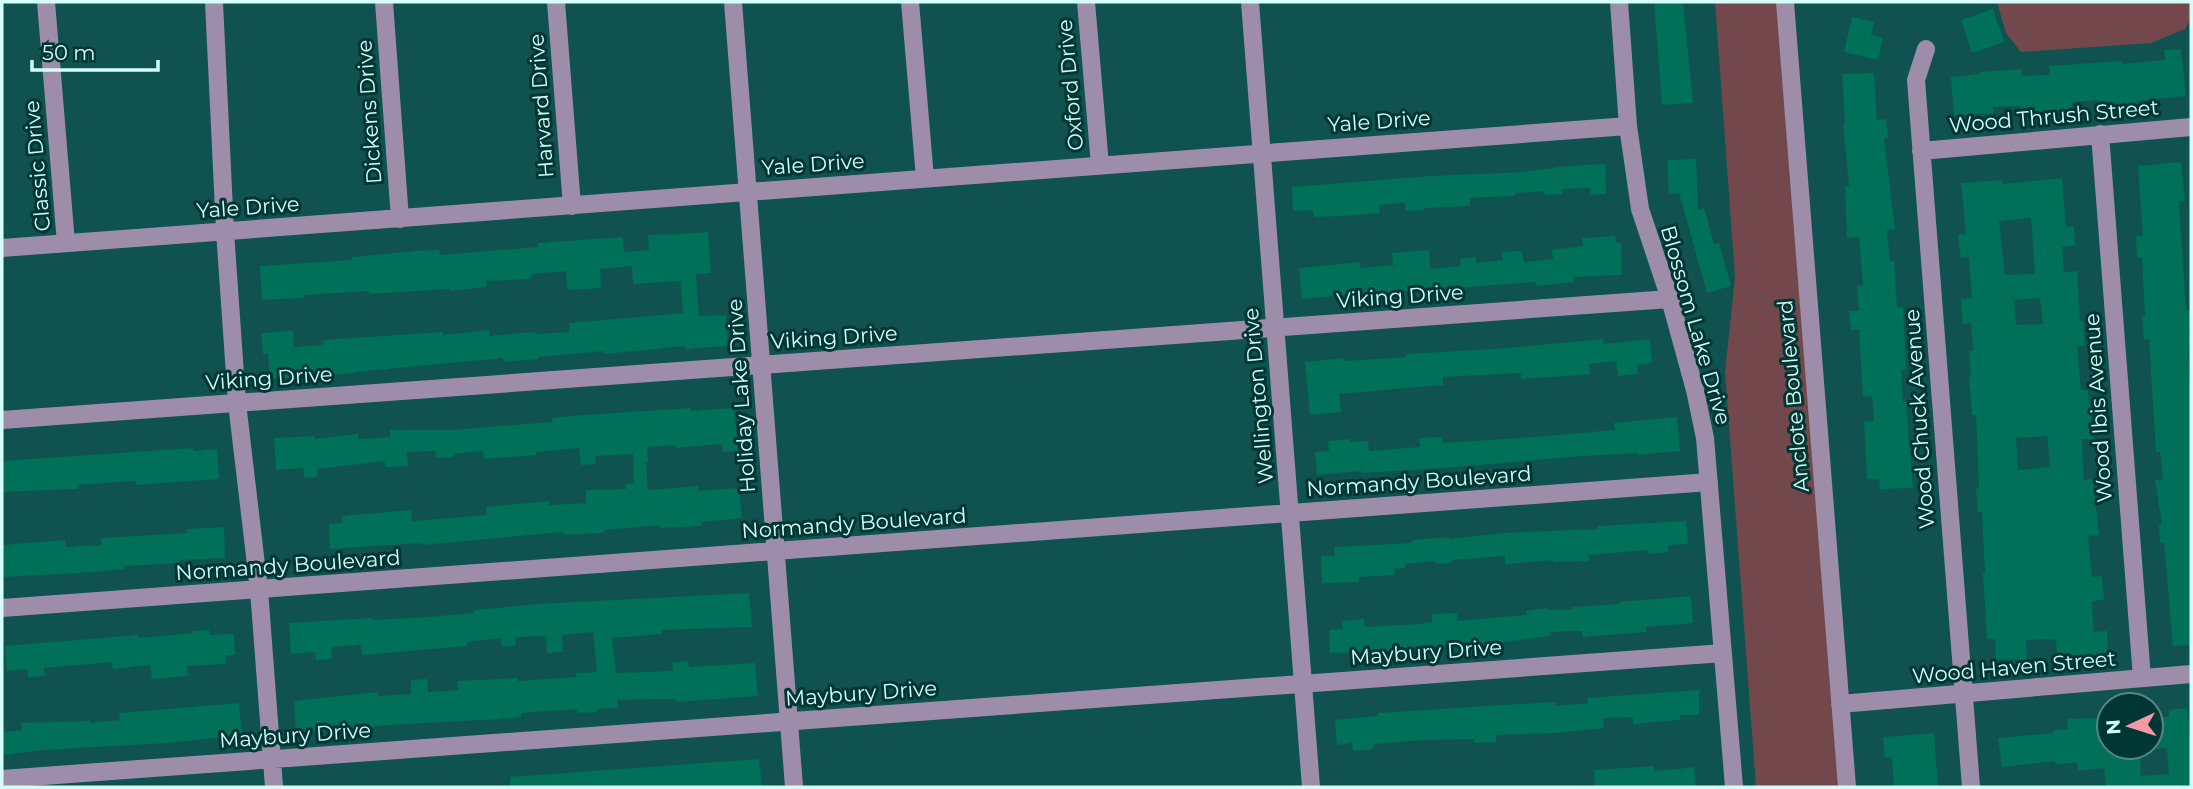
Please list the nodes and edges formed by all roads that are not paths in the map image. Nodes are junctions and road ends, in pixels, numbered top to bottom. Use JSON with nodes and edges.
{"nodes":[{"id":1,"x":46,"y":2,"type":"edge"},
{"id":2,"x":214,"y":2,"type":"edge"},
{"id":3,"x":384,"y":2,"type":"edge"},
{"id":4,"x":556,"y":2,"type":"edge"},
{"id":5,"x":733,"y":2,"type":"edge"},
{"id":6,"x":910,"y":2,"type":"edge"},
{"id":7,"x":1086,"y":2,"type":"edge"},
{"id":8,"x":1250,"y":2,"type":"edge"},
{"id":9,"x":1619,"y":2,"type":"edge"},
{"id":10,"x":1785,"y":2,"type":"edge"},
{"id":11,"x":1926,"y":49,"type":"dead end"},
{"id":12,"x":1628,"y":126,"type":"junction"},
{"id":13,"x":2191,"y":127,"type":"edge"},
{"id":14,"x":2100,"y":134,"type":"junction"},
{"id":15,"x":1922,"y":151,"type":"junction"},
{"id":16,"x":1261,"y":152,"type":"junction"},
{"id":17,"x":1100,"y":165,"type":"junction"},
{"id":18,"x":925,"y":178,"type":"junction"},
{"id":19,"x":748,"y":191,"type":"junction"},
{"id":20,"x":572,"y":206,"type":"junction"},
{"id":21,"x":400,"y":219,"type":"junction"},
{"id":22,"x":225,"y":231,"type":"junction"},
{"id":23,"x":66,"y":243,"type":"junction"},
{"id":24,"x":2,"y":248,"type":"edge"},
{"id":25,"x":1670,"y":299,"type":"junction"},
{"id":26,"x":1275,"y":328,"type":"junction"},
{"id":27,"x":761,"y":365,"type":"junction"},
{"id":28,"x":237,"y":403,"type":"junction"},
{"id":29,"x":2,"y":420,"type":"edge"},
{"id":30,"x":1709,"y":482,"type":"junction"},
{"id":31,"x":1290,"y":514,"type":"junction"},
{"id":32,"x":776,"y":552,"type":"junction"},
{"id":33,"x":259,"y":590,"type":"junction"},
{"id":34,"x":2,"y":608,"type":"edge"},
{"id":35,"x":1723,"y":653,"type":"junction"},
{"id":36,"x":2191,"y":674,"type":"edge"},
{"id":37,"x":2142,"y":678,"type":"junction"},
{"id":38,"x":1303,"y":684,"type":"junction"},
{"id":39,"x":1963,"y":695,"type":"junction"},
{"id":40,"x":1840,"y":704,"type":"junction"},
{"id":41,"x":789,"y":722,"type":"junction"},
{"id":42,"x":272,"y":760,"type":"junction"},
{"id":43,"x":2,"y":779,"type":"edge"},
{"id":44,"x":274,"y":787,"type":"edge"},
{"id":45,"x":794,"y":787,"type":"edge"},
{"id":46,"x":1311,"y":787,"type":"edge"},
{"id":47,"x":1734,"y":787,"type":"edge"},
{"id":48,"x":1847,"y":787,"type":"edge"},
{"id":49,"x":1971,"y":787,"type":"edge"}],
"edges":[{"from":1,"to":23,"type":"street","name":"Classic Drive"},
{"from":2,"to":22,"type":"street"},
{"from":3,"to":21,"type":"street","name":"Dickens Drive"},
{"from":4,"to":20,"type":"street","name":"Harvard Drive"},
{"from":5,"to":19,"type":"street","name":"Holiday Lake Drive"},
{"from":6,"to":18,"type":"street"},
{"from":7,"to":17,"type":"street","name":"Oxford Drive"},
{"from":8,"to":16,"type":"street","name":"Wellington Drive"},
{"from":9,"to":12,"type":"street","name":"Blossom Lake Drive"},
{"from":10,"to":40,"type":"street","name":"Anclote Boulevard"},
{"from":11,"to":15,"type":"street","name":"Wood Chuck Avenue"},
{"from":12,"to":16,"type":"street","name":"Yale Drive"},
{"from":12,"to":25,"type":"street","name":"Blossom Lake Drive"},
{"from":13,"to":14,"type":"street","name":"Wood Thrush Street"},
{"from":14,"to":15,"type":"street","name":"Wood Thrush Street"},
{"from":14,"to":37,"type":"street","name":"Wood Ibis Avenue"},
{"from":15,"to":39,"type":"street","name":"Wood Chuck Avenue"},
{"from":16,"to":17,"type":"street","name":"Yale Drive"},
{"from":16,"to":26,"type":"street","name":"Wellington Drive"},
{"from":17,"to":18,"type":"street","name":"Yale Drive"},
{"from":18,"to":19,"type":"street","name":"Yale Drive"},
{"from":19,"to":20,"type":"street","name":"Yale Drive"},
{"from":19,"to":27,"type":"street","name":"Holiday Lake Drive"},
{"from":20,"to":21,"type":"street","name":"Yale Drive"},
{"from":21,"to":22,"type":"street","name":"Yale Drive"},
{"from":22,"to":23,"type":"street","name":"Yale Drive"},
{"from":22,"to":28,"type":"street"},
{"from":23,"to":24,"type":"street","name":"Yale Drive"},
{"from":25,"to":26,"type":"street","name":"Viking Drive"},
{"from":25,"to":30,"type":"street","name":"Blossom Lake Drive"},
{"from":26,"to":27,"type":"street","name":"Viking Drive"},
{"from":26,"to":31,"type":"street","name":"Wellington Drive"},
{"from":27,"to":28,"type":"street","name":"Viking Drive"},
{"from":27,"to":32,"type":"street","name":"Holiday Lake Drive"},
{"from":28,"to":29,"type":"street","name":"Viking Drive"},
{"from":28,"to":33,"type":"street"},
{"from":30,"to":31,"type":"street","name":"Normandy Boulevard"},
{"from":30,"to":35,"type":"street","name":"Blossom Lake Drive"},
{"from":31,"to":32,"type":"street","name":"Normandy Boulevard"},
{"from":31,"to":38,"type":"street","name":"Wellington Drive"},
{"from":32,"to":33,"type":"street","name":"Normandy Boulevard"},
{"from":32,"to":41,"type":"street","name":"Holiday Lake Drive"},
{"from":33,"to":34,"type":"street","name":"Normandy Boulevard"},
{"from":33,"to":42,"type":"street"},
{"from":35,"to":38,"type":"street","name":"Maybury Drive"},
{"from":35,"to":47,"type":"street","name":"Blossom Lake Drive"},
{"from":36,"to":37,"type":"street","name":"Wood Haven Street"},
{"from":37,"to":39,"type":"street","name":"Wood Haven Street"},
{"from":38,"to":41,"type":"street","name":"Maybury Drive"},
{"from":38,"to":46,"type":"street","name":"Wellington Drive"},
{"from":39,"to":40,"type":"street","name":"Wood Haven Street"},
{"from":39,"to":49,"type":"street","name":"Wood Chuck Avenue"},
{"from":40,"to":48,"type":"street","name":"Anclote Boulevard"},
{"from":41,"to":42,"type":"street","name":"Maybury Drive"},
{"from":41,"to":45,"type":"street","name":"Holiday Lake Drive"},
{"from":42,"to":43,"type":"street","name":"Maybury Drive"},
{"from":42,"to":44,"type":"street"}]}
